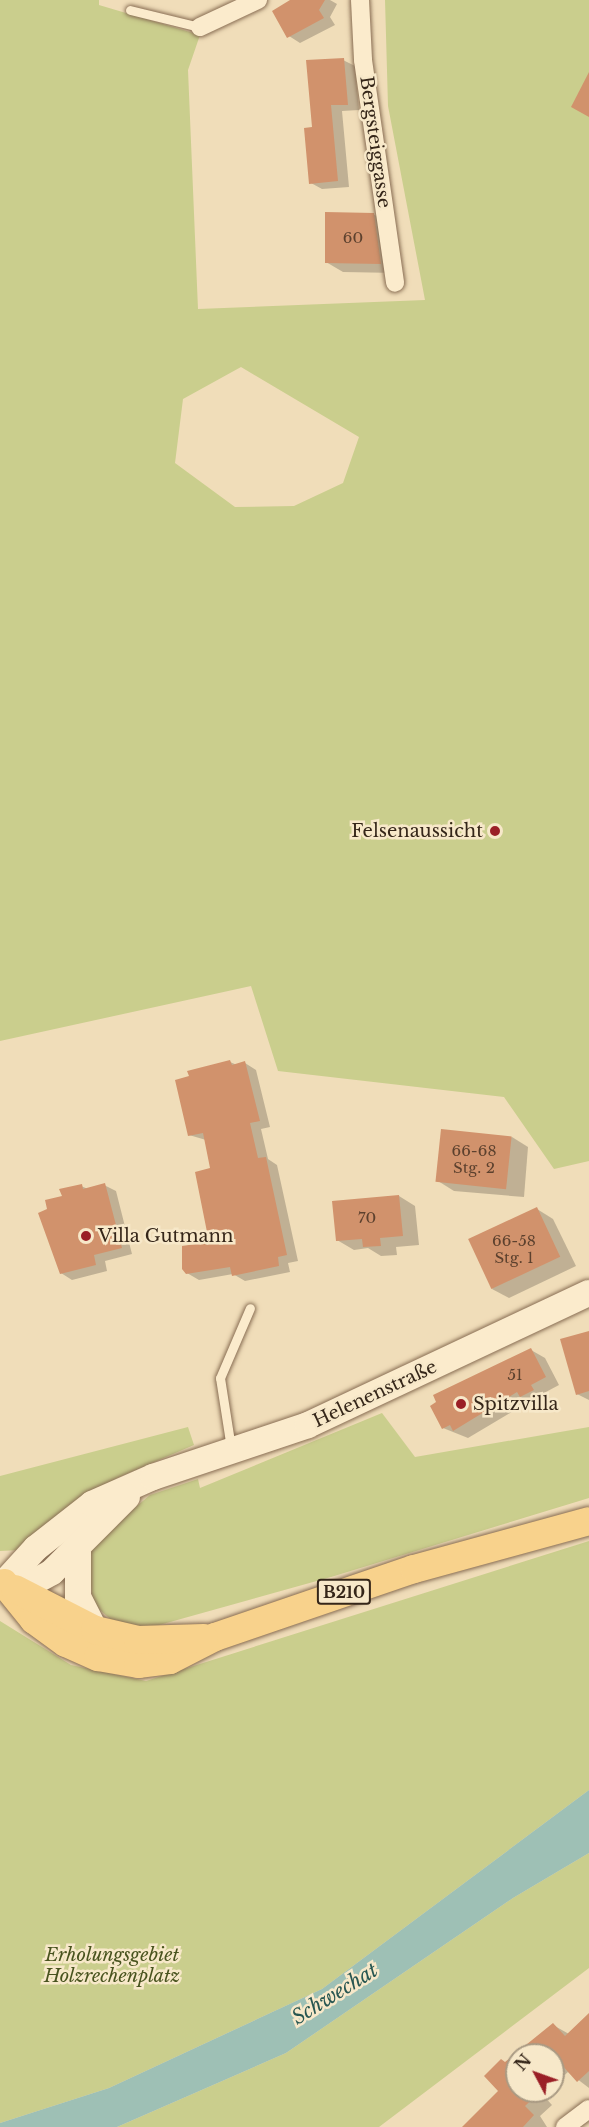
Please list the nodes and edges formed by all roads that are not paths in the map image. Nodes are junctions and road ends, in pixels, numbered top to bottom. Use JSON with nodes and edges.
{"nodes":[{"id":1,"x":258,"y":0,"type":"edge"},
{"id":2,"x":360,"y":0,"type":"edge"},
{"id":3,"x":130,"y":10,"type":"dead end"},
{"id":4,"x":200,"y":27,"type":"joint"},
{"id":5,"x":396,"y":283,"type":"dead end"},
{"id":6,"x":589,"y":1293,"type":"edge"},
{"id":7,"x":250,"y":1308,"type":"dead end"},
{"id":8,"x":232,"y":1454,"type":"junction"},
{"id":9,"x":153,"y":1477,"type":"junction"},
{"id":10,"x":589,"y":1521,"type":"edge"},
{"id":11,"x":78,"y":1550,"type":"junction"},
{"id":12,"x":2,"y":1582,"type":"edge"},
{"id":13,"x":95,"y":1630,"type":"junction"},
{"id":14,"x":215,"y":1637,"type":"junction"},
{"id":15,"x":589,"y":2109,"type":"edge"},
{"id":16,"x":565,"y":2127,"type":"edge"}],
"edges":[{"from":1,"to":4,"type":"street"},
{"from":2,"to":5,"type":"street","name":"Bergsteiggasse"},
{"from":3,"to":4,"type":"lane"},
{"from":6,"to":8,"type":"street","name":"Helenenstraße"},
{"from":7,"to":8,"type":"lane"},
{"from":8,"to":9,"type":"street","name":"Helenenstraße"},
{"from":9,"to":11,"type":"street","name":"Helenenstraße"},
{"from":9,"to":12,"type":"street","name":"Helenenstraße"},
{"from":10,"to":14,"type":"main road","number":"B210"},
{"from":11,"to":12,"type":"street","name":"Helenenstraße"},
{"from":11,"to":13,"type":"street"},
{"from":12,"to":13,"type":"main road","number":"B210"},
{"from":12,"to":14,"type":"main road","number":"B210"},
{"from":13,"to":14,"type":"main road","number":"B210"},
{"from":15,"to":16,"type":"street"}]}
